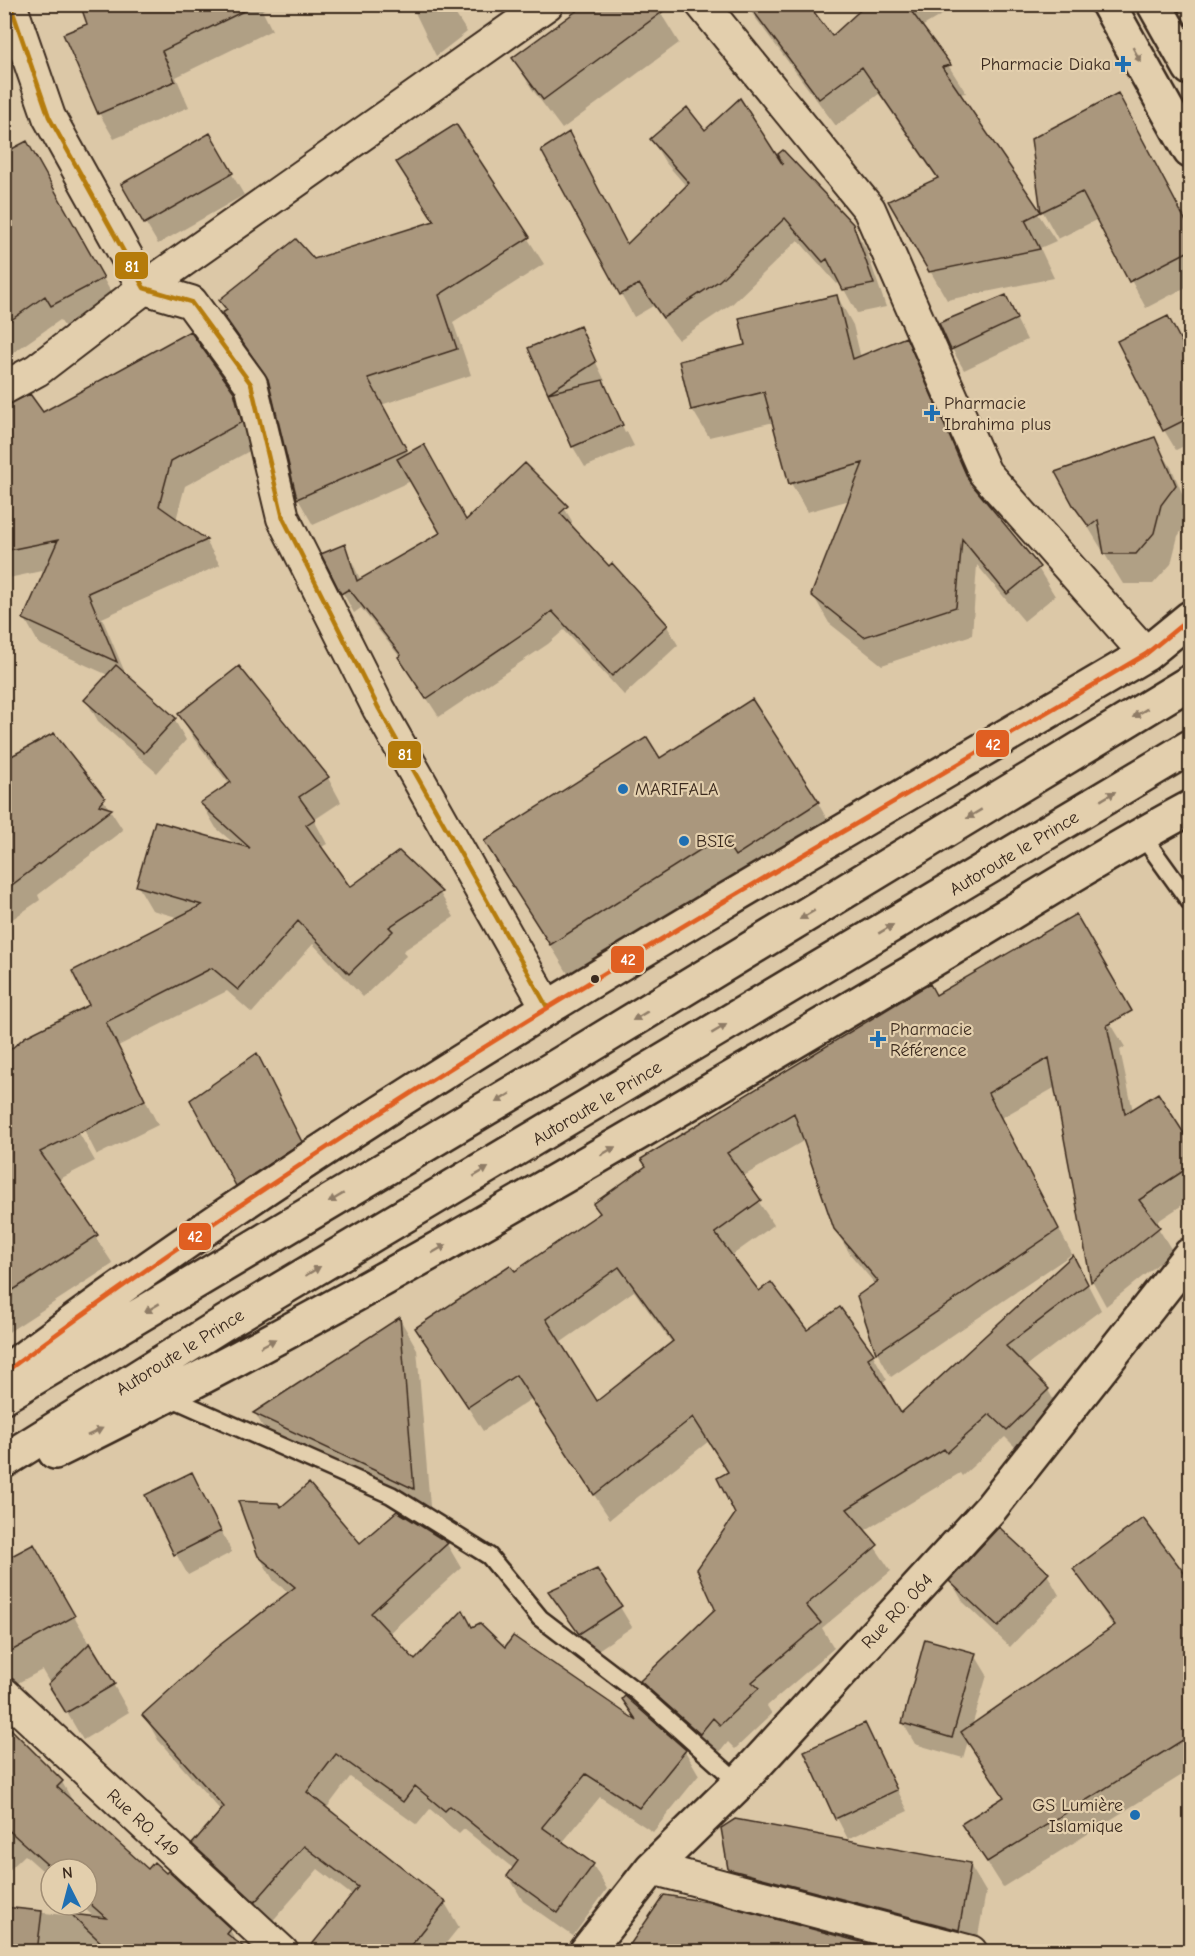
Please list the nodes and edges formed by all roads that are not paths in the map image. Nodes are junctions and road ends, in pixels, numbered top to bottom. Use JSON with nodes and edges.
{"nodes":[{"id":1,"x":10,"y":4,"type":"edge"},
{"id":2,"x":547,"y":4,"type":"edge"},
{"id":3,"x":702,"y":4,"type":"edge"},
{"id":4,"x":1108,"y":4,"type":"edge"},
{"id":5,"x":1154,"y":4,"type":"edge"},
{"id":6,"x":1191,"y":68,"type":"edge"},
{"id":7,"x":1191,"y":151,"type":"edge"},
{"id":8,"x":144,"y":288,"type":"junction"},
{"id":9,"x":4,"y":388,"type":"edge"},
{"id":10,"x":1191,"y":618,"type":"edge"},
{"id":11,"x":1146,"y":654,"type":"junction"},
{"id":12,"x":1191,"y":682,"type":"edge"},
{"id":13,"x":1191,"y":747,"type":"edge"},
{"id":14,"x":1191,"y":808,"type":"edge"},
{"id":15,"x":1141,"y":834,"type":"junction"},
{"id":16,"x":1191,"y":902,"type":"edge"},
{"id":17,"x":547,"y":1007,"type":"junction"},
{"id":18,"x":1191,"y":1255,"type":"edge"},
{"id":19,"x":4,"y":1373,"type":"edge"},
{"id":20,"x":4,"y":1396,"type":"edge"},
{"id":21,"x":168,"y":1396,"type":"junction"},
{"id":22,"x":4,"y":1461,"type":"edge"},
{"id":23,"x":4,"y":1476,"type":"edge"},
{"id":24,"x":4,"y":1694,"type":"edge"},
{"id":25,"x":739,"y":1783,"type":"junction"},
{"id":26,"x":652,"y":1868,"type":"junction"},
{"id":27,"x":282,"y":1952,"type":"edge"},
{"id":28,"x":586,"y":1952,"type":"edge"},
{"id":29,"x":971,"y":1952,"type":"edge"}],
"edges":[{"from":1,"to":8,"type":"street"},
{"from":2,"to":8,"type":"street"},
{"from":3,"to":11,"type":"street"},
{"from":4,"to":7,"type":"main road","one_way":true},
{"from":5,"to":6,"type":"main road"},
{"from":8,"to":9,"type":"street"},
{"from":8,"to":17,"type":"street"},
{"from":10,"to":11,"type":"main road"},
{"from":11,"to":17,"type":"main road"},
{"from":12,"to":20,"type":"main road","one_way":true},
{"from":22,"to":13,"type":"main road","name":"Autoroute le Prince","one_way":true},
{"from":14,"to":15,"type":"main road"},
{"from":15,"to":16,"type":"lane"},
{"from":21,"to":15,"type":"main road","one_way":true},
{"from":17,"to":19,"type":"main road"},
{"from":18,"to":25,"type":"main road","name":"Rue RO. 064"},
{"from":23,"to":21,"type":"main road","one_way":true},
{"from":21,"to":25,"type":"lane"},
{"from":24,"to":27,"type":"street","name":"Rue RO. 149"},
{"from":25,"to":26,"type":"main road","name":"Rue RO. 064"},
{"from":26,"to":28,"type":"main road","name":"Rue RO. 064"},
{"from":26,"to":29,"type":"street"}]}
